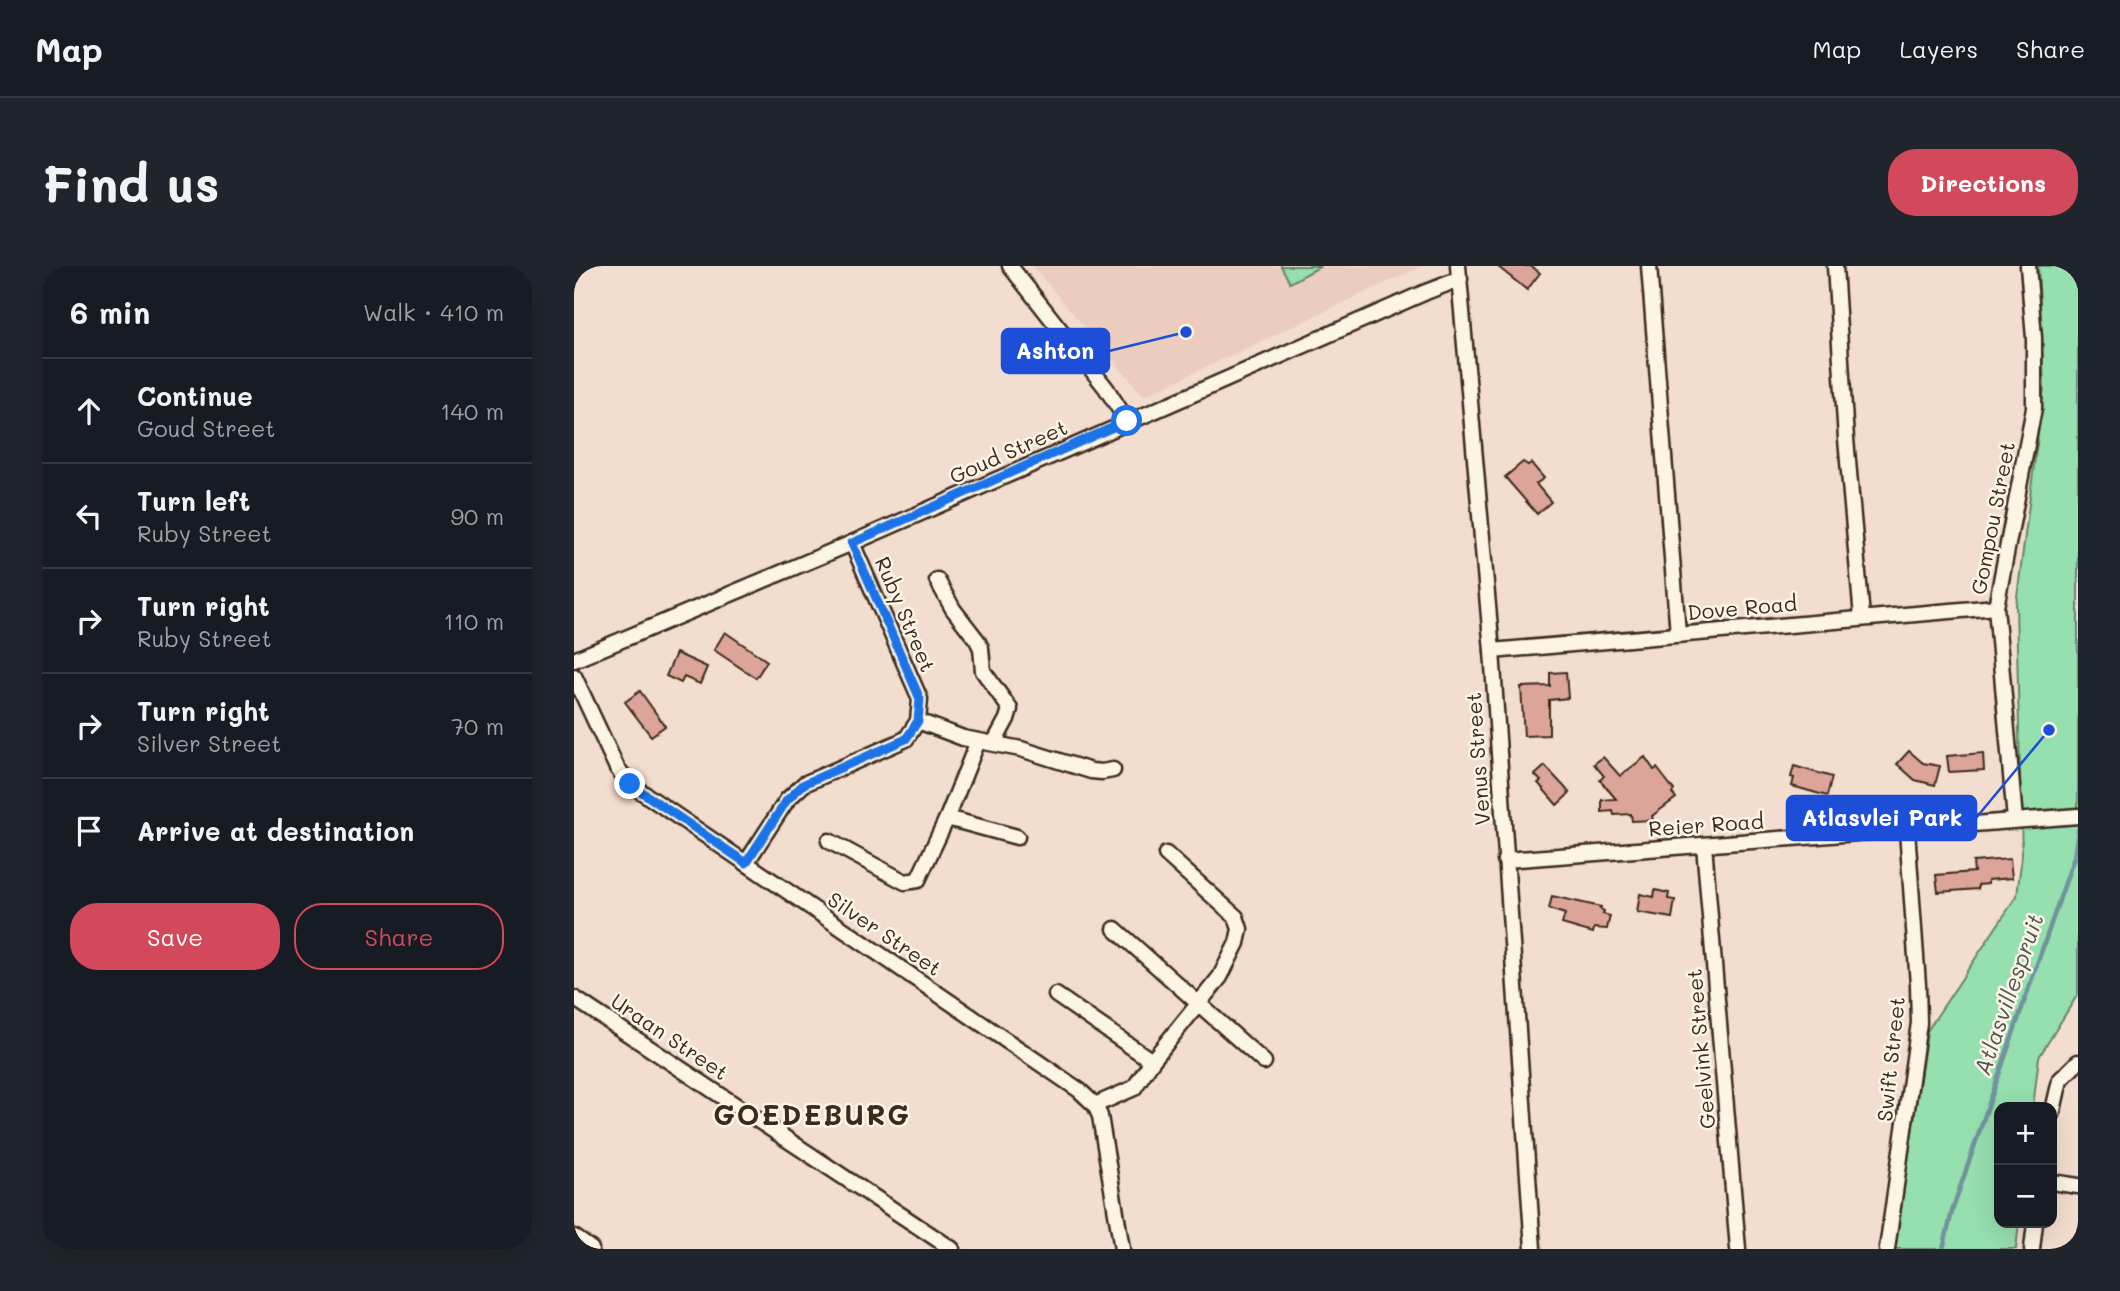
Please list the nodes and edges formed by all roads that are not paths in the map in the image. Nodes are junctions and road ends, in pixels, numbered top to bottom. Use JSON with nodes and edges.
{"nodes":[{"id":1,"x":1010,"y":266,"type":"edge"},
{"id":2,"x":1649,"y":266,"type":"edge"},
{"id":3,"x":1835,"y":266,"type":"edge"},
{"id":4,"x":2028,"y":266,"type":"edge"},
{"id":5,"x":1459,"y":273,"type":"edge"},
{"id":6,"x":1127,"y":421,"type":"junction"},
{"id":7,"x":852,"y":543,"type":"junction"},
{"id":8,"x":937,"y":580,"type":"dead end"},
{"id":9,"x":1996,"y":607,"type":"junction"},
{"id":10,"x":1862,"y":617,"type":"junction"},
{"id":11,"x":1678,"y":634,"type":"junction"},
{"id":12,"x":1492,"y":652,"type":"junction"},
{"id":13,"x":574,"y":660,"type":"edge"},
{"id":14,"x":574,"y":676,"type":"edge"},
{"id":15,"x":918,"y":721,"type":"junction"},
{"id":16,"x":978,"y":741,"type":"junction"},
{"id":17,"x":994,"y":743,"type":"junction"},
{"id":18,"x":1113,"y":770,"type":"dead end"},
{"id":19,"x":2074,"y":816,"type":"edge"},
{"id":20,"x":947,"y":818,"type":"junction"},
{"id":21,"x":2015,"y":820,"type":"junction"},
{"id":22,"x":1907,"y":830,"type":"junction"},
{"id":23,"x":1017,"y":838,"type":"dead end"},
{"id":24,"x":829,"y":841,"type":"dead end"},
{"id":25,"x":1704,"y":845,"type":"junction"},
{"id":26,"x":1166,"y":854,"type":"dead end"},
{"id":27,"x":1505,"y":860,"type":"junction"},
{"id":28,"x":746,"y":863,"type":"junction"},
{"id":29,"x":1115,"y":929,"type":"dead end"},
{"id":30,"x":1056,"y":995,"type":"dead end"},
{"id":31,"x":574,"y":998,"type":"edge"},
{"id":32,"x":1199,"y":1003,"type":"junction"},
{"id":33,"x":1152,"y":1061,"type":"junction"},
{"id":34,"x":1264,"y":1062,"type":"dead end"},
{"id":35,"x":2078,"y":1062,"type":"edge"},
{"id":36,"x":2055,"y":1102,"type":"edge"},
{"id":37,"x":1095,"y":1105,"type":"junction"},
{"id":38,"x":2057,"y":1183,"type":"edge"},
{"id":39,"x":2078,"y":1186,"type":"edge"},
{"id":40,"x":2034,"y":1228,"type":"edge"},
{"id":41,"x":574,"y":1237,"type":"edge"},
{"id":42,"x":591,"y":1249,"type":"edge"},
{"id":43,"x":952,"y":1249,"type":"edge"},
{"id":44,"x":1122,"y":1249,"type":"edge"},
{"id":45,"x":1533,"y":1249,"type":"edge"},
{"id":46,"x":1738,"y":1249,"type":"edge"},
{"id":47,"x":1887,"y":1249,"type":"edge"},
{"id":48,"x":2032,"y":1249,"type":"edge"}],
"edges":[{"from":1,"to":6,"type":"street"},
{"from":2,"to":11,"type":"street"},
{"from":3,"to":10,"type":"street"},
{"from":4,"to":9,"type":"street","name":"Gompou Street"},
{"from":5,"to":6,"type":"street","name":"Goud Street"},
{"from":5,"to":12,"type":"street","name":"Venus Street"},
{"from":6,"to":7,"type":"street","name":"Goud Street"},
{"from":7,"to":13,"type":"street","name":"Goud Street"},
{"from":7,"to":15,"type":"street","name":"Ruby Street"},
{"from":8,"to":17,"type":"street"},
{"from":9,"to":10,"type":"street","name":"Dove Road"},
{"from":9,"to":21,"type":"street","name":"Gompou Street"},
{"from":10,"to":11,"type":"street","name":"Dove Road"},
{"from":11,"to":12,"type":"street","name":"Dove Road"},
{"from":12,"to":27,"type":"street","name":"Venus Street"},
{"from":14,"to":28,"type":"street","name":"Silver Street"},
{"from":15,"to":16,"type":"street"},
{"from":15,"to":28,"type":"street"},
{"from":16,"to":17,"type":"street"},
{"from":16,"to":20,"type":"street"},
{"from":17,"to":18,"type":"street"},
{"from":19,"to":21,"type":"street","name":"Reier Road"},
{"from":20,"to":23,"type":"street"},
{"from":20,"to":24,"type":"street"},
{"from":21,"to":22,"type":"street","name":"Reier Road"},
{"from":22,"to":25,"type":"street","name":"Reier Road"},
{"from":22,"to":47,"type":"street","name":"Swift Street"},
{"from":25,"to":27,"type":"street","name":"Reier Road"},
{"from":25,"to":46,"type":"street","name":"Geelvink Street"},
{"from":26,"to":32,"type":"street"},
{"from":27,"to":45,"type":"street","name":"Venus Street"},
{"from":28,"to":37,"type":"street","name":"Silver Street"},
{"from":29,"to":32,"type":"street"},
{"from":30,"to":33,"type":"street"},
{"from":31,"to":43,"type":"street","name":"Uraan Street"},
{"from":32,"to":33,"type":"street"},
{"from":32,"to":34,"type":"street"},
{"from":33,"to":37,"type":"street"},
{"from":35,"to":36,"type":"street"},
{"from":37,"to":44,"type":"street"},
{"from":38,"to":39,"type":"street"},
{"from":40,"to":48,"type":"street"},
{"from":41,"to":42,"type":"street"}]}
